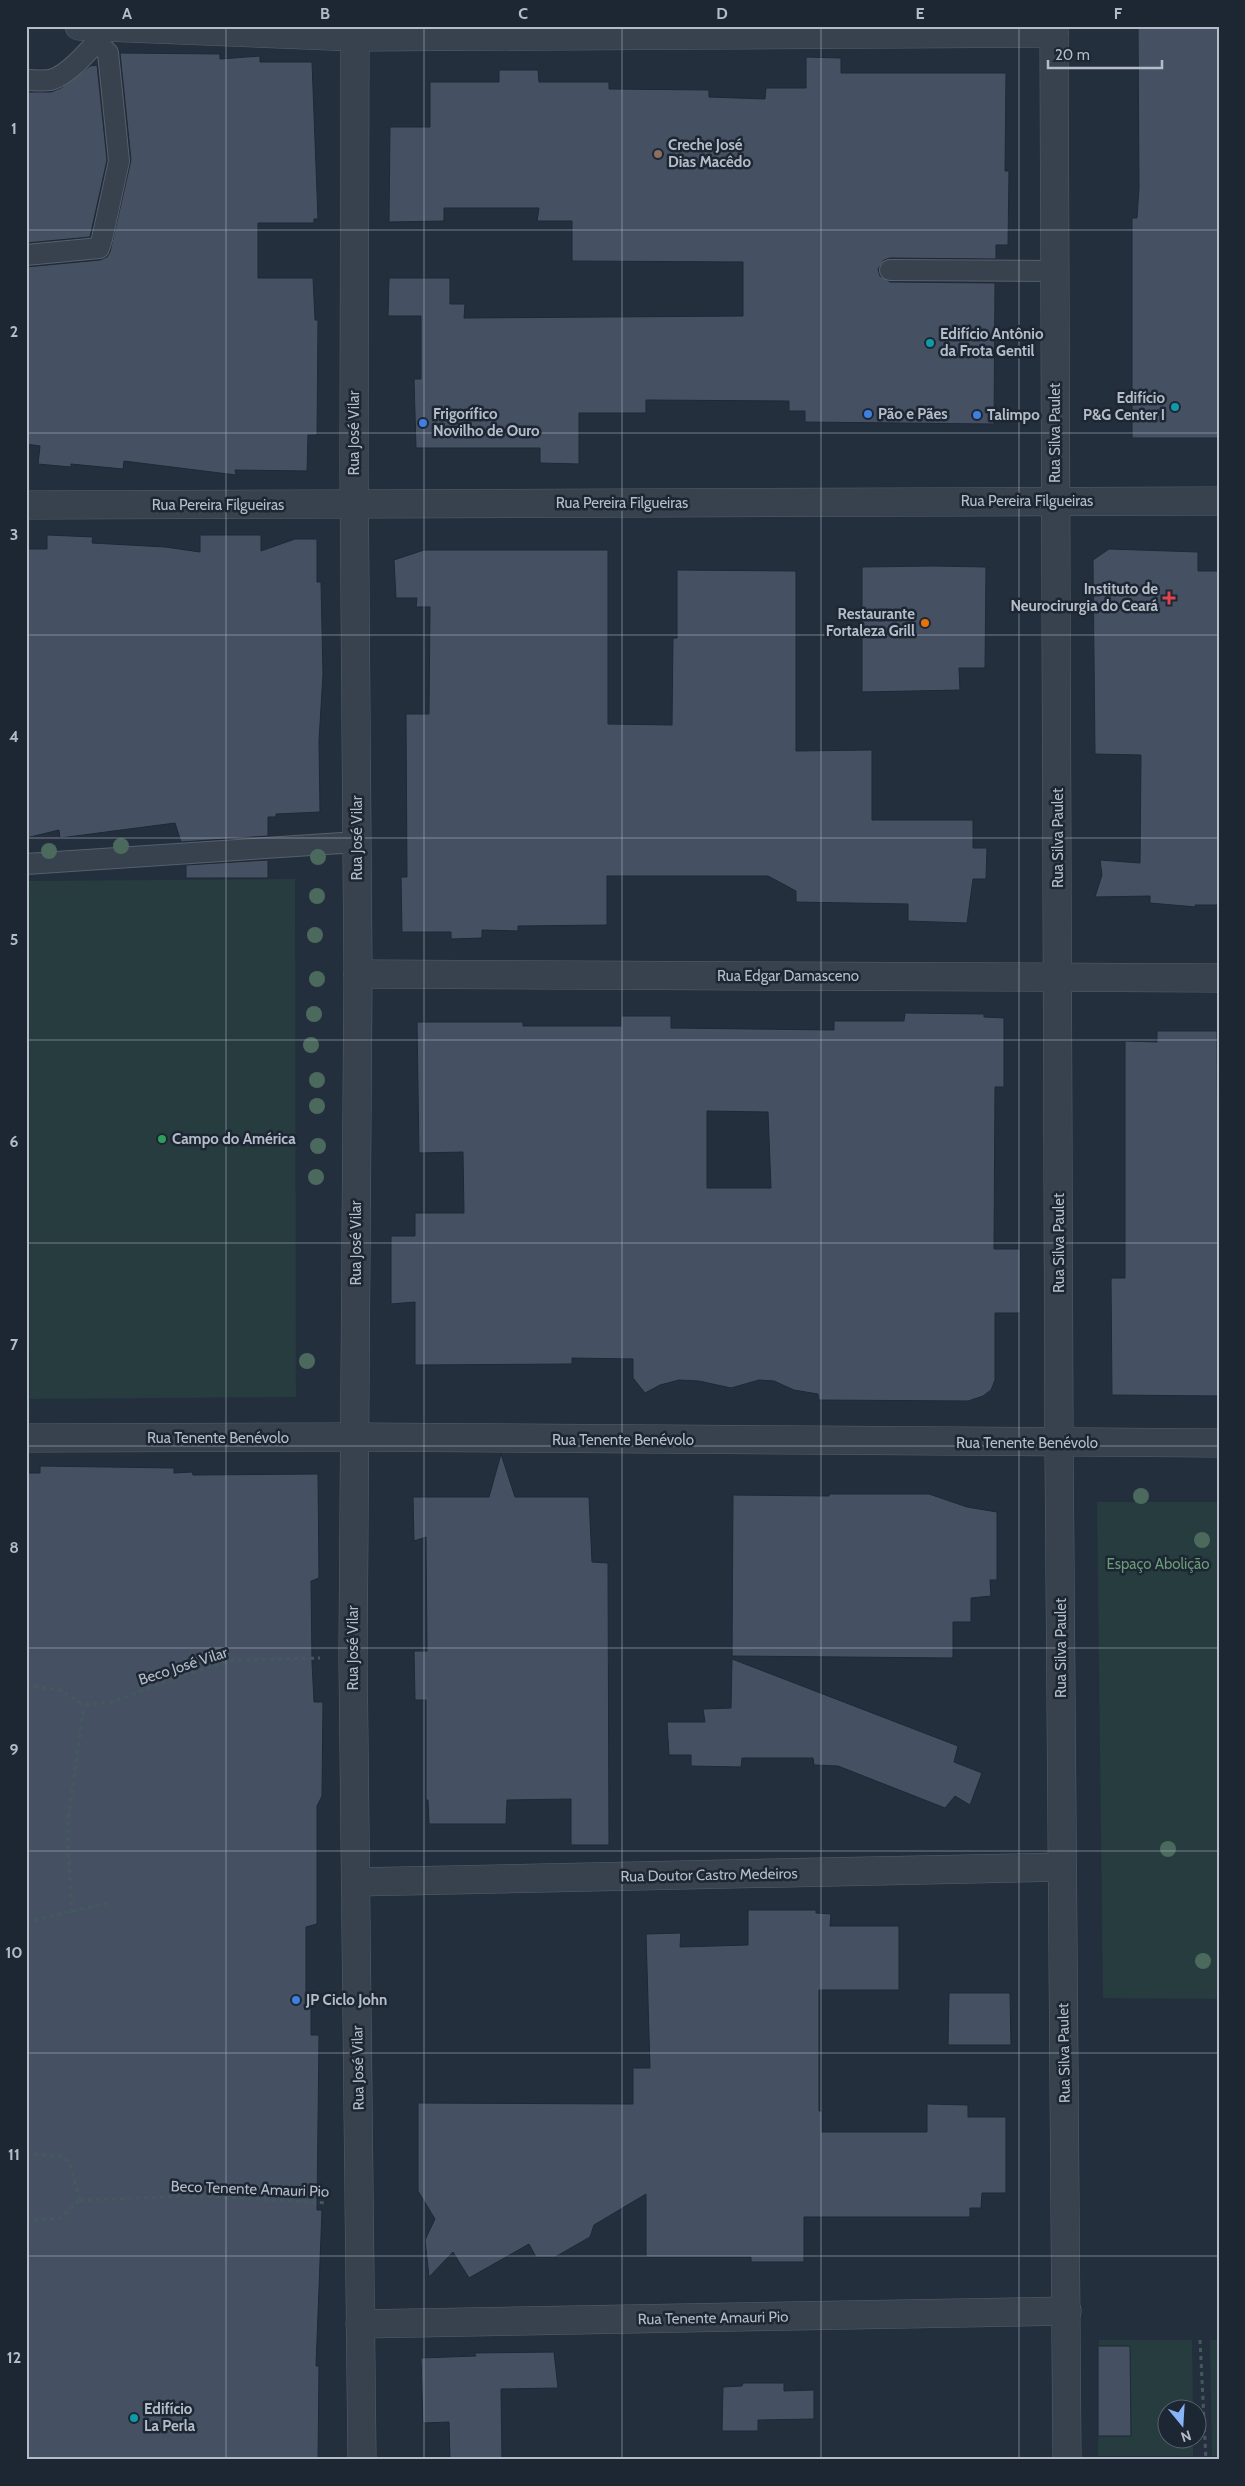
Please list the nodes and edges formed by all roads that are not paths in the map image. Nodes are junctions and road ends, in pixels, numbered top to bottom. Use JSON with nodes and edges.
{"nodes":[{"id":1,"x":1054,"y":30,"type":"edge"},
{"id":2,"x":94,"y":32,"type":"edge"},
{"id":3,"x":356,"y":32,"type":"edge"},
{"id":4,"x":26,"y":80,"type":"edge"},
{"id":5,"x":26,"y":256,"type":"edge"},
{"id":6,"x":890,"y":270,"type":"dead end"},
{"id":7,"x":1054,"y":271,"type":"junction"},
{"id":8,"x":1056,"y":501,"type":"junction"},
{"id":9,"x":1219,"y":501,"type":"edge"},
{"id":10,"x":26,"y":505,"type":"edge"},
{"id":11,"x":354,"y":505,"type":"junction"},
{"id":12,"x":357,"y":842,"type":"junction"},
{"id":13,"x":26,"y":864,"type":"edge"},
{"id":14,"x":358,"y":974,"type":"junction"},
{"id":15,"x":1059,"y":978,"type":"junction"},
{"id":16,"x":1219,"y":978,"type":"edge"},
{"id":17,"x":354,"y":1437,"type":"junction"},
{"id":18,"x":26,"y":1438,"type":"edge"},
{"id":19,"x":1219,"y":1442,"type":"edge"},
{"id":20,"x":1059,"y":1443,"type":"junction"},
{"id":21,"x":1062,"y":1868,"type":"junction"},
{"id":22,"x":356,"y":1882,"type":"junction"},
{"id":23,"x":1066,"y":2311,"type":"junction"},
{"id":24,"x":360,"y":2324,"type":"junction"},
{"id":25,"x":362,"y":2460,"type":"edge"},
{"id":26,"x":1067,"y":2460,"type":"edge"}],
"edges":[{"from":1,"to":3,"type":"street"},
{"from":1,"to":7,"type":"street","name":"Rua Silva Paulet"},
{"from":2,"to":3,"type":"street"},
{"from":2,"to":4,"type":"lane"},
{"from":2,"to":5,"type":"lane"},
{"from":3,"to":11,"type":"street","name":"Rua José Vilar"},
{"from":6,"to":7,"type":"lane"},
{"from":7,"to":8,"type":"street","name":"Rua Silva Paulet"},
{"from":8,"to":9,"type":"street","name":"Rua Pereira Filgueiras"},
{"from":8,"to":11,"type":"street","name":"Rua Pereira Filgueiras"},
{"from":8,"to":15,"type":"street","name":"Rua Silva Paulet"},
{"from":10,"to":11,"type":"street","name":"Rua Pereira Filgueiras"},
{"from":11,"to":12,"type":"street","name":"Rua José Vilar"},
{"from":12,"to":13,"type":"lane"},
{"from":12,"to":14,"type":"street","name":"Rua José Vilar"},
{"from":14,"to":15,"type":"street","name":"Rua Edgar Damasceno"},
{"from":14,"to":17,"type":"street","name":"Rua José Vilar"},
{"from":15,"to":16,"type":"street","name":"Rua Edgar Damasceno"},
{"from":15,"to":20,"type":"street","name":"Rua Silva Paulet"},
{"from":17,"to":18,"type":"street","name":"Rua Tenente Benévolo"},
{"from":17,"to":20,"type":"street","name":"Rua Tenente Benévolo"},
{"from":17,"to":22,"type":"street","name":"Rua José Vilar"},
{"from":19,"to":20,"type":"street","name":"Rua Tenente Benévolo"},
{"from":20,"to":21,"type":"street","name":"Rua Silva Paulet"},
{"from":21,"to":22,"type":"street","name":"Rua Doutor Castro Medeiros"},
{"from":21,"to":23,"type":"street","name":"Rua Silva Paulet"},
{"from":22,"to":24,"type":"street","name":"Rua José Vilar"},
{"from":23,"to":24,"type":"street","name":"Rua Tenente Amauri Pio"},
{"from":23,"to":26,"type":"street","name":"Rua Silva Paulet"},
{"from":24,"to":25,"type":"street","name":"Rua José Vilar"}]}
